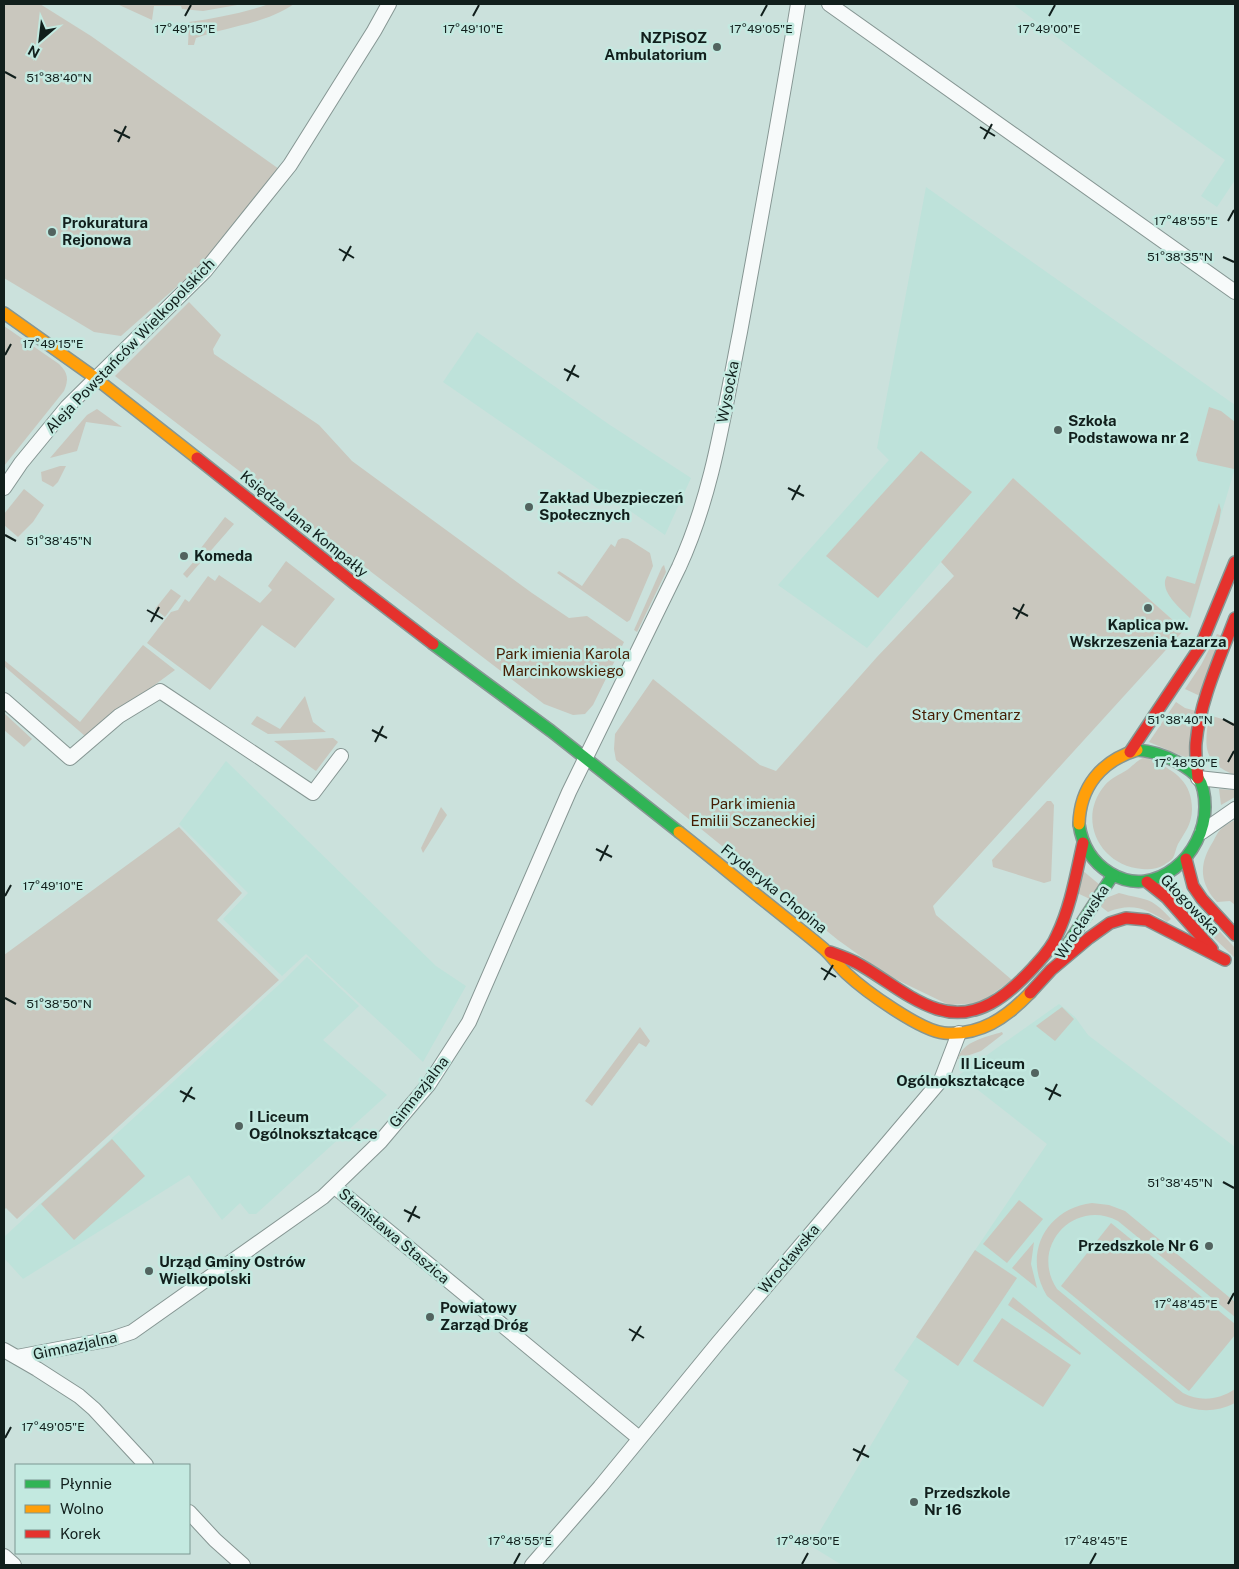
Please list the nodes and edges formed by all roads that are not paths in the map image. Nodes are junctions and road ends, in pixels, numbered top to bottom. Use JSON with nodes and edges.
{"nodes":[{"id":1,"x":389,"y":4,"type":"edge"},
{"id":2,"x":798,"y":4,"type":"edge"},
{"id":3,"x":829,"y":4,"type":"edge"},
{"id":4,"x":1235,"y":292,"type":"edge"},
{"id":5,"x":4,"y":313,"type":"edge"},
{"id":6,"x":96,"y":378,"type":"junction"},
{"id":7,"x":4,"y":488,"type":"edge"},
{"id":8,"x":1235,"y":562,"type":"edge"},
{"id":9,"x":1235,"y":618,"type":"edge"},
{"id":10,"x":4,"y":700,"type":"edge"},
{"id":11,"x":1130,"y":752,"type":"junction"},
{"id":12,"x":341,"y":756,"type":"dead end"},
{"id":13,"x":586,"y":758,"type":"junction"},
{"id":14,"x":1198,"y":778,"type":"junction"},
{"id":15,"x":1235,"y":782,"type":"edge"},
{"id":16,"x":1235,"y":809,"type":"edge"},
{"id":17,"x":1202,"y":832,"type":"junction"},
{"id":18,"x":1083,"y":843,"type":"junction"},
{"id":19,"x":1186,"y":859,"type":"junction"},
{"id":20,"x":1113,"y":875,"type":"junction"},
{"id":21,"x":1147,"y":882,"type":"junction"},
{"id":22,"x":1235,"y":935,"type":"edge"},
{"id":23,"x":825,"y":950,"type":"junction"},
{"id":24,"x":1225,"y":960,"type":"junction"},
{"id":25,"x":1235,"y":968,"type":"edge"},
{"id":26,"x":1051,"y":970,"type":"junction"},
{"id":27,"x":949,"y":1012,"type":"joint"},
{"id":28,"x":959,"y":1033,"type":"junction"},
{"id":29,"x":334,"y":1186,"type":"junction"},
{"id":30,"x":4,"y":1350,"type":"edge"},
{"id":31,"x":17,"y":1357,"type":"junction"},
{"id":32,"x":639,"y":1438,"type":"junction"},
{"id":33,"x":145,"y":1464,"type":"edge"},
{"id":34,"x":190,"y":1513,"type":"edge"},
{"id":35,"x":4,"y":1556,"type":"edge"},
{"id":36,"x":14,"y":1565,"type":"edge"},
{"id":37,"x":243,"y":1565,"type":"edge"},
{"id":38,"x":532,"y":1565,"type":"edge"}],
"edges":[{"from":1,"to":6,"type":"street","name":"Aleja Powstańców Wielkopolskich"},
{"from":2,"to":13,"type":"street","name":"Wysocka"},
{"from":3,"to":4,"type":"street"},
{"from":5,"to":6,"type":"street","name":"Księdza Jana Kompałły"},
{"from":6,"to":7,"type":"street","name":"Aleja Powstańców Wielkopolskich"},
{"from":6,"to":13,"type":"street","name":"Księdza Jana Kompałły"},
{"from":8,"to":11,"type":"street"},
{"from":9,"to":14,"type":"street"},
{"from":10,"to":12,"type":"street"},
{"from":11,"to":14,"type":"street"},
{"from":11,"to":18,"type":"street"},
{"from":13,"to":23,"type":"street","name":"Fryderyka Chopina"},
{"from":13,"to":29,"type":"street","name":"Gimnazjalna"},
{"from":14,"to":15,"type":"street"},
{"from":14,"to":17,"type":"street"},
{"from":16,"to":17,"type":"street"},
{"from":17,"to":19,"type":"street"},
{"from":18,"to":20,"type":"street"},
{"from":18,"to":27,"type":"street","name":"Wrocławska"},
{"from":19,"to":21,"type":"street"},
{"from":19,"to":22,"type":"street","name":"Głogowska"},
{"from":20,"to":21,"type":"street"},
{"from":20,"to":26,"type":"street","name":"Wrocławska"},
{"from":21,"to":24,"type":"street","name":"Głogowska"},
{"from":23,"to":27,"type":"street","name":"Fryderyka Chopina"},
{"from":23,"to":28,"type":"street","name":"Fryderyka Chopina"},
{"from":24,"to":25,"type":"street","name":"Głogowska"},
{"from":24,"to":26,"type":"street","name":"Wrocławska"},
{"from":26,"to":28,"type":"street","name":"Wrocławska"},
{"from":28,"to":32,"type":"street","name":"Wrocławska"},
{"from":29,"to":31,"type":"street","name":"Gimnazjalna"},
{"from":29,"to":32,"type":"street","name":"Stanisława Staszica"},
{"from":30,"to":31,"type":"street"},
{"from":31,"to":33,"type":"street"},
{"from":32,"to":38,"type":"street","name":"Wrocławska"},
{"from":34,"to":37,"type":"street"},
{"from":35,"to":36,"type":"street"}]}
